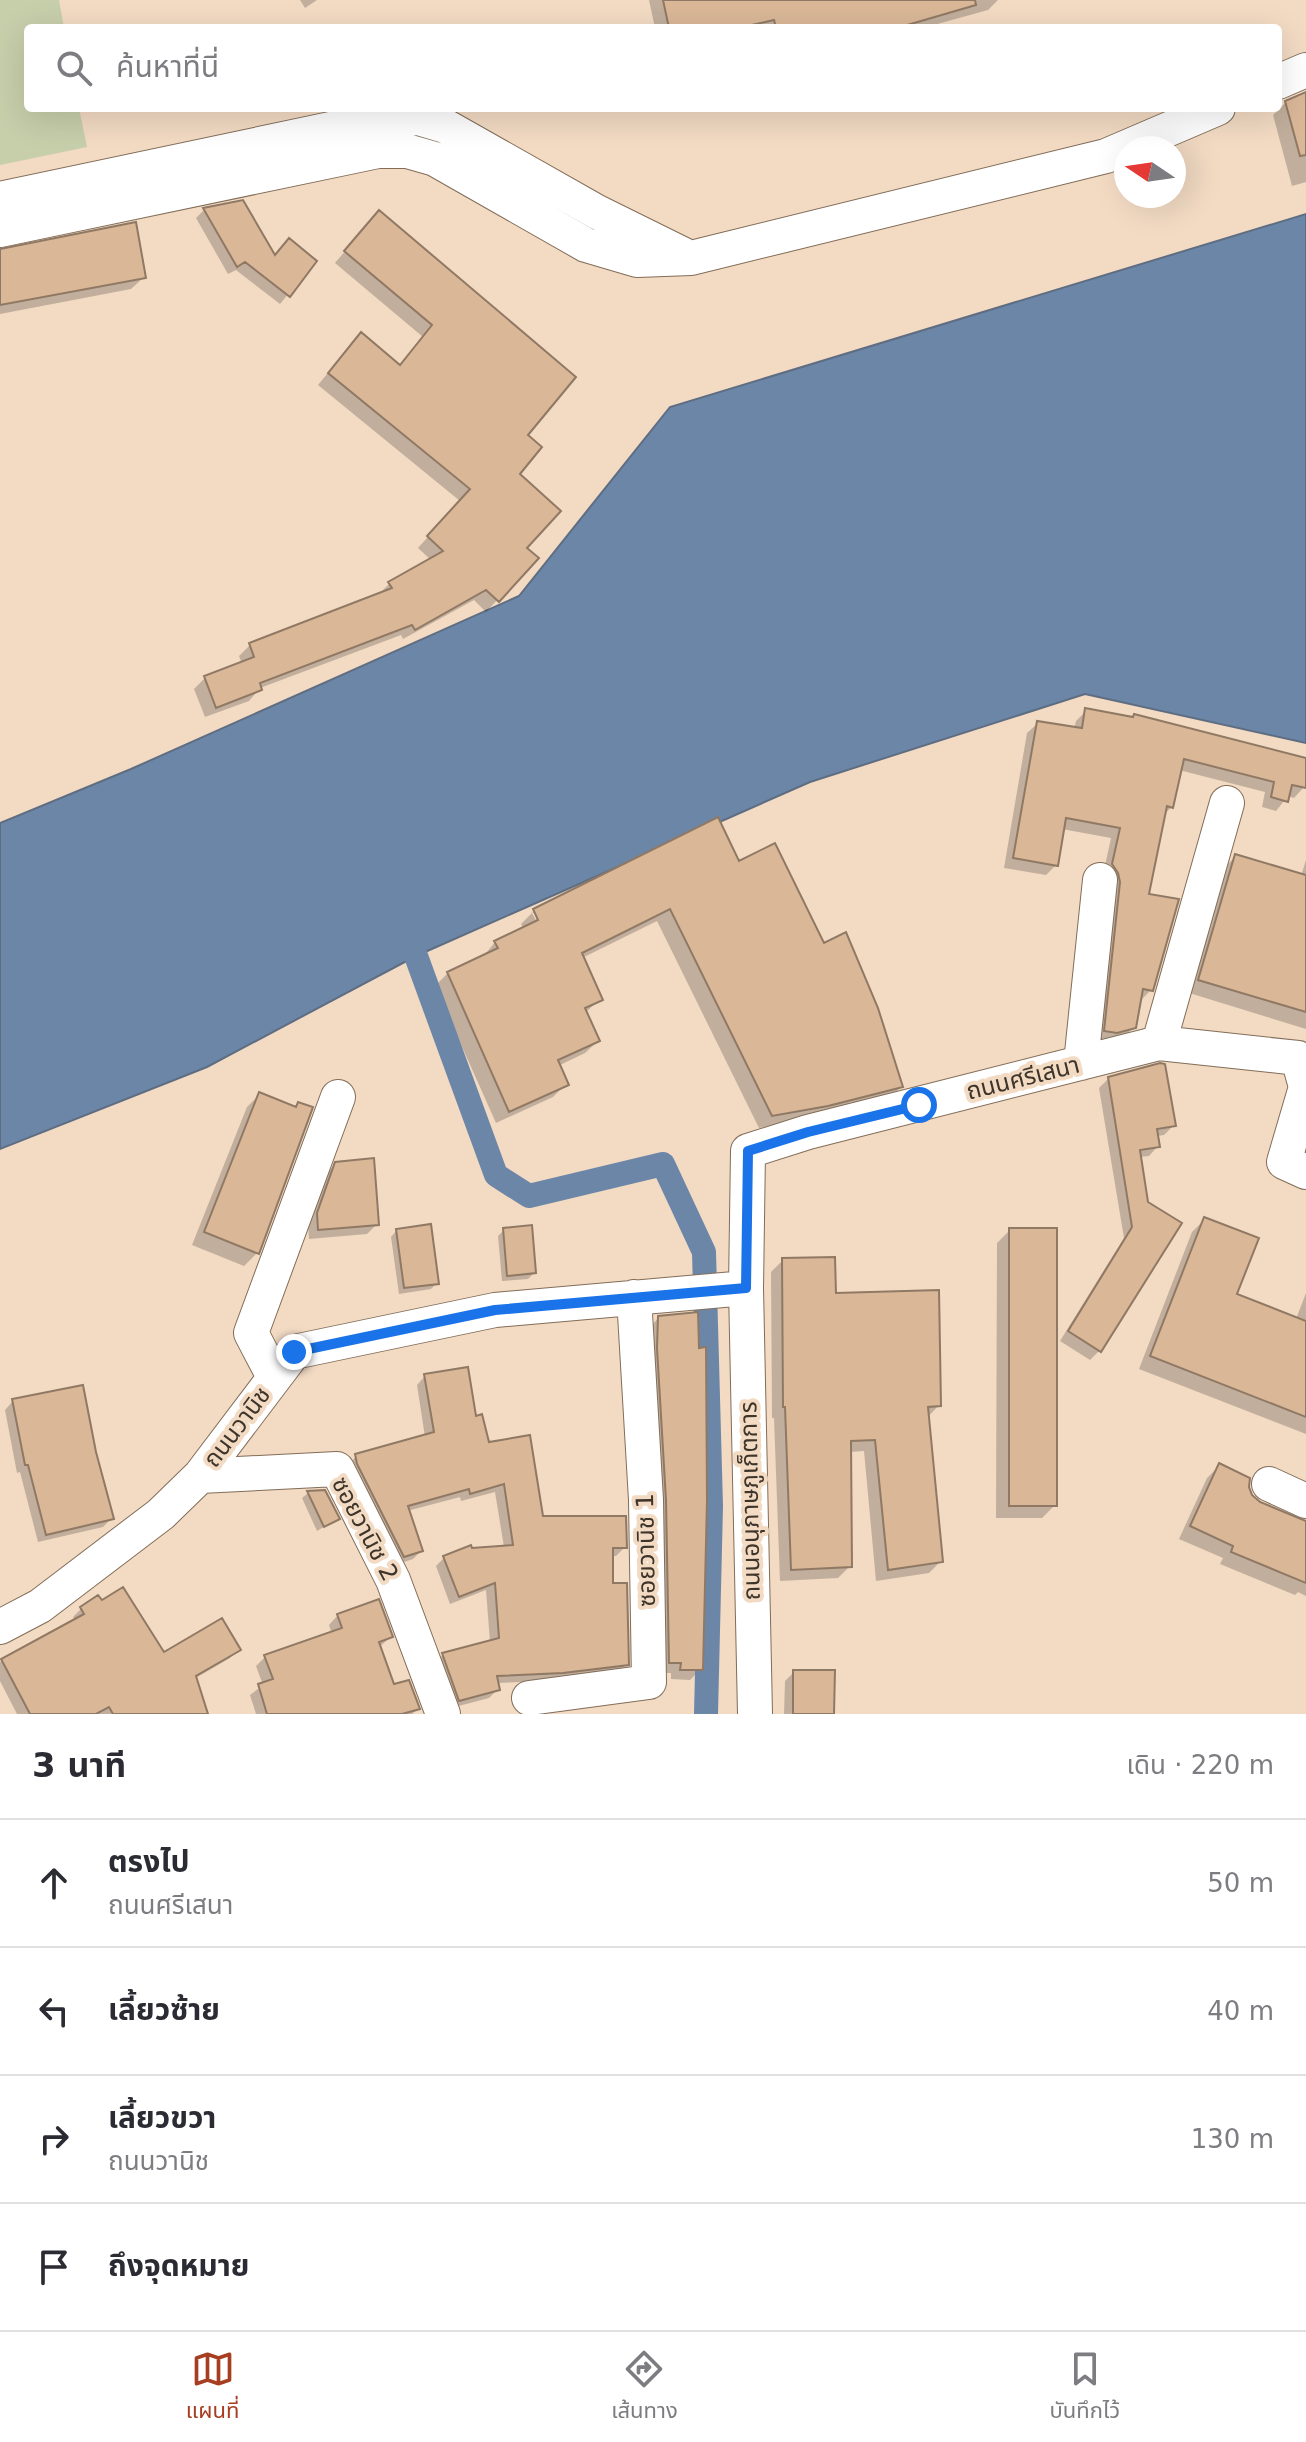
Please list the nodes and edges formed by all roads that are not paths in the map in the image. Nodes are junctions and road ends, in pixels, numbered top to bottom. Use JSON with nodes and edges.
{"nodes":[{"id":1,"x":1306,"y":70,"type":"edge"},
{"id":2,"x":1282,"y":80,"type":"edge"},
{"id":3,"x":1209,"y":112,"type":"edge"},
{"id":4,"x":0,"y":199,"type":"edge"},
{"id":5,"x":0,"y":230,"type":"edge"},
{"id":6,"x":691,"y":258,"type":"junction"},
{"id":7,"x":1227,"y":803,"type":"dead end"},
{"id":8,"x":1100,"y":880,"type":"dead end"},
{"id":9,"x":1159,"y":1043,"type":"junction"},
{"id":10,"x":1081,"y":1063,"type":"junction"},
{"id":11,"x":338,"y":1097,"type":"dead end"},
{"id":12,"x":748,"y":1151,"type":"joint"},
{"id":13,"x":1306,"y":1172,"type":"edge"},
{"id":14,"x":746,"y":1288,"type":"junction"},
{"id":15,"x":634,"y":1297,"type":"junction"},
{"id":16,"x":274,"y":1377,"type":"junction"},
{"id":17,"x":200,"y":1476,"type":"junction"},
{"id":18,"x":1269,"y":1484,"type":"dead end"},
{"id":19,"x":1306,"y":1501,"type":"edge"},
{"id":20,"x":0,"y":1627,"type":"edge"},
{"id":21,"x":529,"y":1698,"type":"dead end"},
{"id":22,"x":443,"y":1714,"type":"edge"},
{"id":23,"x":755,"y":1714,"type":"edge"}],
"edges":[{"from":1,"to":2,"type":"street"},
{"from":3,"to":6,"type":"street"},
{"from":4,"to":6,"type":"street"},
{"from":5,"to":6,"type":"street"},
{"from":7,"to":9,"type":"street"},
{"from":8,"to":10,"type":"street"},
{"from":9,"to":10,"type":"street","name":"ถนนศรีเสนา"},
{"from":9,"to":13,"type":"street"},
{"from":10,"to":12,"type":"street","name":"ถนนศรีเสนา"},
{"from":11,"to":16,"type":"street"},
{"from":12,"to":14,"type":"street","name":"ถนนอนุภาษภูเก็ตการ"},
{"from":14,"to":15,"type":"street","name":"ถนนวานิช"},
{"from":14,"to":23,"type":"street","name":"ถนนอนุภาษภูเก็ตการ"},
{"from":15,"to":16,"type":"street","name":"ถนนวานิช"},
{"from":15,"to":21,"type":"street","name":"ซอยวานิช 1"},
{"from":16,"to":17,"type":"street","name":"ถนนวานิช"},
{"from":17,"to":20,"type":"street","name":"ถนนวานิช"},
{"from":17,"to":22,"type":"street","name":"ซอยวานิช 2"},
{"from":18,"to":19,"type":"street"}]}
